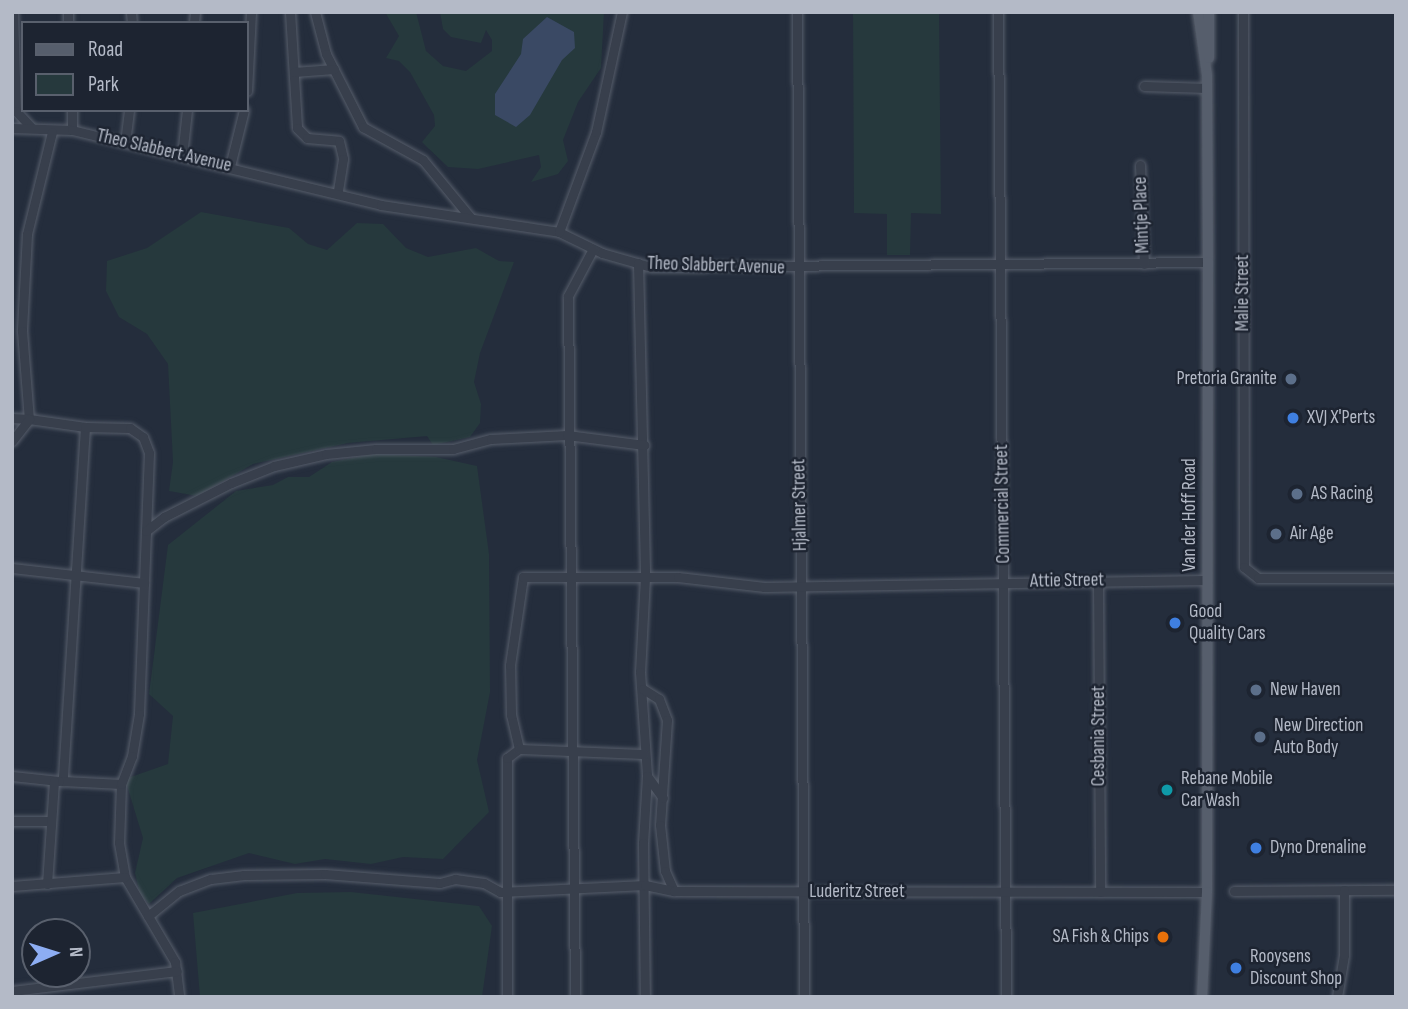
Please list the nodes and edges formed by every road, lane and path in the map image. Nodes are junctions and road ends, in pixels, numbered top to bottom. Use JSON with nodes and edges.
{"nodes":[{"id":1,"x":13,"y":12,"type":"edge"},
{"id":2,"x":251,"y":12,"type":"edge"},
{"id":3,"x":290,"y":12,"type":"edge"},
{"id":4,"x":315,"y":12,"type":"edge"},
{"id":5,"x":622,"y":12,"type":"edge"},
{"id":6,"x":797,"y":12,"type":"edge"},
{"id":7,"x":998,"y":12,"type":"edge"},
{"id":8,"x":1198,"y":12,"type":"edge"},
{"id":9,"x":1209,"y":12,"type":"edge"},
{"id":10,"x":1243,"y":12,"type":"edge"},
{"id":11,"x":334,"y":69,"type":"junction"},
{"id":12,"x":248,"y":71,"type":"edge"},
{"id":13,"x":295,"y":72,"type":"junction"},
{"id":14,"x":1206,"y":75,"type":"junction"},
{"id":15,"x":1144,"y":86,"type":"dead end"},
{"id":16,"x":1207,"y":88,"type":"junction"},
{"id":17,"x":21,"y":112,"type":"edge"},
{"id":18,"x":21,"y":112,"type":"edge"},
{"id":19,"x":72,"y":112,"type":"edge"},
{"id":20,"x":129,"y":112,"type":"edge"},
{"id":21,"x":187,"y":112,"type":"edge"},
{"id":22,"x":244,"y":112,"type":"edge"},
{"id":23,"x":12,"y":128,"type":"edge"},
{"id":24,"x":32,"y":128,"type":"junction"},
{"id":25,"x":72,"y":130,"type":"junction"},
{"id":26,"x":52,"y":132,"type":"junction"},
{"id":27,"x":125,"y":143,"type":"junction"},
{"id":28,"x":182,"y":156,"type":"junction"},
{"id":29,"x":1140,"y":165,"type":"dead end"},
{"id":30,"x":230,"y":166,"type":"junction"},
{"id":31,"x":338,"y":192,"type":"junction"},
{"id":32,"x":470,"y":217,"type":"junction"},
{"id":33,"x":559,"y":232,"type":"junction"},
{"id":34,"x":593,"y":249,"type":"junction"},
{"id":35,"x":1208,"y":262,"type":"junction"},
{"id":36,"x":638,"y":264,"type":"junction"},
{"id":37,"x":1144,"y":264,"type":"junction"},
{"id":38,"x":1000,"y":266,"type":"junction"},
{"id":39,"x":797,"y":268,"type":"junction"},
{"id":40,"x":12,"y":418,"type":"edge"},
{"id":41,"x":29,"y":419,"type":"junction"},
{"id":42,"x":85,"y":427,"type":"junction"},
{"id":43,"x":567,"y":435,"type":"junction"},
{"id":44,"x":12,"y":442,"type":"edge"},
{"id":45,"x":644,"y":445,"type":"junction"},
{"id":46,"x":146,"y":531,"type":"junction"},
{"id":47,"x":12,"y":568,"type":"edge"},
{"id":48,"x":572,"y":575,"type":"junction"},
{"id":49,"x":73,"y":577,"type":"junction"},
{"id":50,"x":645,"y":577,"type":"junction"},
{"id":51,"x":1396,"y":578,"type":"edge"},
{"id":52,"x":1207,"y":580,"type":"junction"},
{"id":53,"x":1098,"y":581,"type":"junction"},
{"id":54,"x":1004,"y":582,"type":"junction"},
{"id":55,"x":144,"y":583,"type":"junction"},
{"id":56,"x":801,"y":584,"type":"junction"},
{"id":57,"x":643,"y":689,"type":"junction"},
{"id":58,"x":519,"y":748,"type":"junction"},
{"id":59,"x":570,"y":749,"type":"junction"},
{"id":60,"x":644,"y":754,"type":"junction"},
{"id":61,"x":12,"y":776,"type":"edge"},
{"id":62,"x":647,"y":776,"type":"junction"},
{"id":63,"x":58,"y":781,"type":"junction"},
{"id":64,"x":121,"y":784,"type":"junction"},
{"id":65,"x":663,"y":798,"type":"junction"},
{"id":66,"x":12,"y":821,"type":"edge"},
{"id":67,"x":50,"y":821,"type":"junction"},
{"id":68,"x":125,"y":877,"type":"junction"},
{"id":69,"x":47,"y":884,"type":"junction"},
{"id":70,"x":645,"y":885,"type":"junction"},
{"id":71,"x":12,"y":887,"type":"edge"},
{"id":72,"x":572,"y":887,"type":"junction"},
{"id":73,"x":1343,"y":890,"type":"junction"},
{"id":74,"x":1396,"y":890,"type":"edge"},
{"id":75,"x":508,"y":891,"type":"junction"},
{"id":76,"x":674,"y":891,"type":"junction"},
{"id":77,"x":1006,"y":891,"type":"junction"},
{"id":78,"x":1234,"y":891,"type":"dead end"},
{"id":79,"x":804,"y":892,"type":"junction"},
{"id":80,"x":1100,"y":892,"type":"junction"},
{"id":81,"x":1207,"y":892,"type":"junction"},
{"id":82,"x":148,"y":916,"type":"junction"},
{"id":83,"x":177,"y":971,"type":"junction"},
{"id":84,"x":91,"y":982,"type":"edge"},
{"id":85,"x":42,"y":988,"type":"edge"},
{"id":86,"x":12,"y":991,"type":"edge"},
{"id":87,"x":178,"y":997,"type":"edge"},
{"id":88,"x":507,"y":997,"type":"edge"},
{"id":89,"x":575,"y":997,"type":"edge"},
{"id":90,"x":645,"y":997,"type":"edge"},
{"id":91,"x":804,"y":997,"type":"edge"},
{"id":92,"x":1006,"y":997,"type":"edge"},
{"id":93,"x":1202,"y":997,"type":"edge"},
{"id":94,"x":1337,"y":997,"type":"edge"}],
"edges":[{"from":1,"to":18,"type":"street"},
{"from":2,"to":12,"type":"street"},
{"from":3,"to":13,"type":"street"},
{"from":4,"to":11,"type":"street"},
{"from":5,"to":33,"type":"street"},
{"from":6,"to":39,"type":"street","name":"Hjalmer Street"},
{"from":7,"to":38,"type":"street","name":"Commercial Street"},
{"from":8,"to":14,"type":"main road","name":"Van der Hoff Road"},
{"from":9,"to":14,"type":"main road","name":"Van der Hoff Road"},
{"from":10,"to":51,"type":"street","name":"Malie Street"},
{"from":11,"to":13,"type":"street"},
{"from":11,"to":32,"type":"street"},
{"from":13,"to":31,"type":"street"},
{"from":14,"to":16,"type":"main road","name":"Van der Hoff Road"},
{"from":15,"to":16,"type":"street"},
{"from":16,"to":35,"type":"main road","name":"Van der Hoff Road"},
{"from":17,"to":24,"type":"street"},
{"from":19,"to":25,"type":"street"},
{"from":20,"to":27,"type":"street"},
{"from":21,"to":28,"type":"street"},
{"from":22,"to":30,"type":"street"},
{"from":23,"to":24,"type":"street","name":"Theo Slabbert Avenue"},
{"from":24,"to":26,"type":"street","name":"Theo Slabbert Avenue"},
{"from":25,"to":26,"type":"street","name":"Theo Slabbert Avenue"},
{"from":25,"to":27,"type":"street","name":"Theo Slabbert Avenue"},
{"from":26,"to":41,"type":"street"},
{"from":27,"to":28,"type":"street","name":"Theo Slabbert Avenue"},
{"from":28,"to":30,"type":"street","name":"Theo Slabbert Avenue"},
{"from":29,"to":37,"type":"street","name":"Mintje Place"},
{"from":30,"to":31,"type":"street","name":"Theo Slabbert Avenue"},
{"from":31,"to":32,"type":"street","name":"Theo Slabbert Avenue"},
{"from":32,"to":33,"type":"street","name":"Theo Slabbert Avenue"},
{"from":33,"to":34,"type":"street","name":"Theo Slabbert Avenue"},
{"from":34,"to":36,"type":"street","name":"Theo Slabbert Avenue"},
{"from":34,"to":43,"type":"street"},
{"from":35,"to":37,"type":"street","name":"Theo Slabbert Avenue"},
{"from":35,"to":52,"type":"main road","name":"Van der Hoff Road"},
{"from":36,"to":39,"type":"street","name":"Theo Slabbert Avenue"},
{"from":36,"to":45,"type":"street"},
{"from":37,"to":38,"type":"street","name":"Theo Slabbert Avenue"},
{"from":38,"to":39,"type":"street","name":"Theo Slabbert Avenue"},
{"from":38,"to":54,"type":"street","name":"Commercial Street"},
{"from":39,"to":56,"type":"street","name":"Hjalmer Street"},
{"from":40,"to":41,"type":"street"},
{"from":41,"to":42,"type":"street"},
{"from":41,"to":44,"type":"street"},
{"from":42,"to":46,"type":"street"},
{"from":42,"to":49,"type":"street"},
{"from":43,"to":45,"type":"street"},
{"from":43,"to":46,"type":"street"},
{"from":43,"to":48,"type":"street"},
{"from":45,"to":50,"type":"street"},
{"from":46,"to":55,"type":"street"},
{"from":47,"to":49,"type":"street"},
{"from":48,"to":50,"type":"street","name":"Attie Street"},
{"from":48,"to":58,"type":"street","name":"Attie Street"},
{"from":48,"to":59,"type":"street"},
{"from":49,"to":55,"type":"street"},
{"from":49,"to":63,"type":"street"},
{"from":50,"to":56,"type":"street","name":"Attie Street"},
{"from":50,"to":57,"type":"street"},
{"from":52,"to":53,"type":"street","name":"Attie Street"},
{"from":52,"to":81,"type":"main road","name":"Van der Hoff Road"},
{"from":53,"to":54,"type":"street","name":"Attie Street"},
{"from":53,"to":80,"type":"street","name":"Cesbania Street"},
{"from":54,"to":56,"type":"street","name":"Attie Street"},
{"from":54,"to":77,"type":"street","name":"Commercial Street"},
{"from":55,"to":64,"type":"street"},
{"from":56,"to":79,"type":"street","name":"Hjalmer Street"},
{"from":57,"to":60,"type":"street"},
{"from":57,"to":65,"type":"street"},
{"from":58,"to":59,"type":"street"},
{"from":58,"to":75,"type":"street"},
{"from":59,"to":60,"type":"street"},
{"from":59,"to":72,"type":"street"},
{"from":60,"to":62,"type":"street"},
{"from":61,"to":63,"type":"street"},
{"from":62,"to":65,"type":"street"},
{"from":62,"to":70,"type":"street"},
{"from":63,"to":64,"type":"street"},
{"from":63,"to":67,"type":"street"},
{"from":64,"to":68,"type":"street"},
{"from":65,"to":76,"type":"street"},
{"from":66,"to":67,"type":"street"},
{"from":67,"to":69,"type":"street"},
{"from":68,"to":69,"type":"street"},
{"from":68,"to":82,"type":"street"},
{"from":69,"to":71,"type":"street"},
{"from":70,"to":72,"type":"street","name":"Luderitz Street"},
{"from":70,"to":76,"type":"street","name":"Luderitz Street"},
{"from":70,"to":90,"type":"street"},
{"from":72,"to":75,"type":"street","name":"Luderitz Street"},
{"from":72,"to":89,"type":"street"},
{"from":73,"to":74,"type":"street"},
{"from":73,"to":78,"type":"street"},
{"from":73,"to":94,"type":"street"},
{"from":75,"to":82,"type":"street","name":"Luderitz Street"},
{"from":75,"to":88,"type":"street"},
{"from":76,"to":79,"type":"street","name":"Luderitz Street"},
{"from":77,"to":79,"type":"street","name":"Luderitz Street"},
{"from":77,"to":80,"type":"street","name":"Luderitz Street"},
{"from":77,"to":92,"type":"street","name":"Commercial Street"},
{"from":79,"to":91,"type":"street","name":"Hjalmer Street"},
{"from":80,"to":81,"type":"street","name":"Luderitz Street"},
{"from":81,"to":93,"type":"main road","name":"Van der Hoff Road"},
{"from":82,"to":83,"type":"street"},
{"from":83,"to":84,"type":"street"},
{"from":83,"to":87,"type":"street"},
{"from":85,"to":86,"type":"street"}]}
